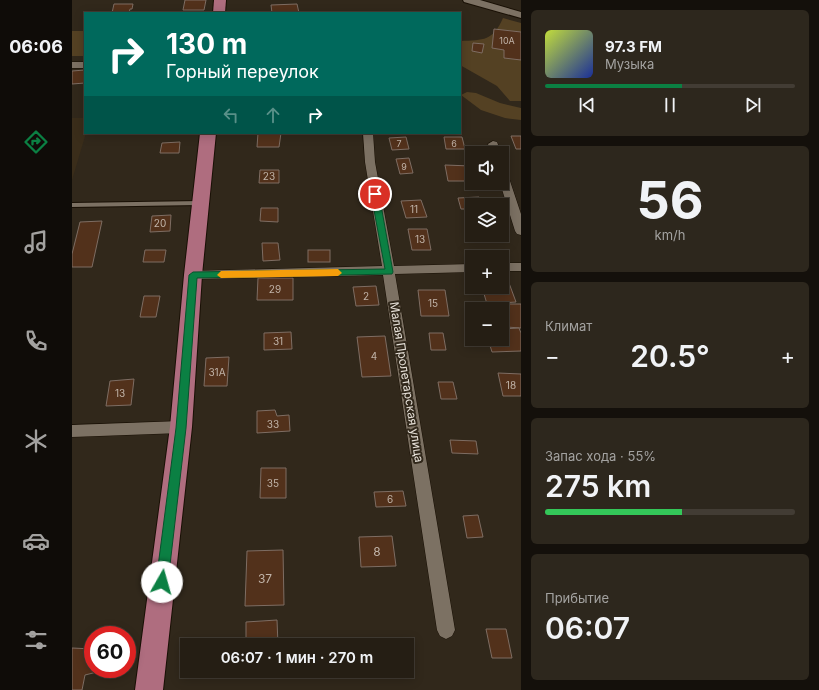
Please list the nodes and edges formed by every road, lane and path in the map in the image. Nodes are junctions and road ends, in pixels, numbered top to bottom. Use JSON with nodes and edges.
{"nodes":[{"id":1,"x":220,"y":0,"type":"edge"},
{"id":2,"x":468,"y":0,"type":"edge"},
{"id":3,"x":219,"y":12,"type":"edge"},
{"id":4,"x":521,"y":15,"type":"edge"},
{"id":5,"x":84,"y":64,"type":"edge"},
{"id":6,"x":72,"y":65,"type":"edge"},
{"id":7,"x":208,"y":134,"type":"edge"},
{"id":8,"x":368,"y":134,"type":"edge"},
{"id":9,"x":508,"y":190,"type":"edge"},
{"id":10,"x":200,"y":203,"type":"junction"},
{"id":11,"x":72,"y":205,"type":"edge"},
{"id":12,"x":521,"y":231,"type":"edge"},
{"id":13,"x":509,"y":267,"type":"edge"},
{"id":14,"x":521,"y":267,"type":"edge"},
{"id":15,"x":465,"y":268,"type":"edge"},
{"id":16,"x":389,"y":272,"type":"junction"},
{"id":17,"x":193,"y":275,"type":"junction"},
{"id":18,"x":181,"y":428,"type":"junction"},
{"id":19,"x":72,"y":431,"type":"edge"},
{"id":20,"x":446,"y":630,"type":"dead end"},
{"id":21,"x":149,"y":690,"type":"edge"}],
"edges":[{"from":1,"to":3,"type":"main road"},
{"from":2,"to":4,"type":"main road"},
{"from":5,"to":6,"type":"street"},
{"from":7,"to":10,"type":"main road"},
{"from":8,"to":16,"type":"street","name":"Малая Пролетарская улица"},
{"from":9,"to":12,"type":"street"},
{"from":10,"to":11,"type":"lane"},
{"from":10,"to":17,"type":"main road"},
{"from":13,"to":14,"type":"street"},
{"from":15,"to":16,"type":"street"},
{"from":16,"to":17,"type":"street"},
{"from":16,"to":20,"type":"street","name":"Малая Пролетарская улица"},
{"from":17,"to":18,"type":"main road"},
{"from":18,"to":19,"type":"street"},
{"from":18,"to":21,"type":"main road"}]}
